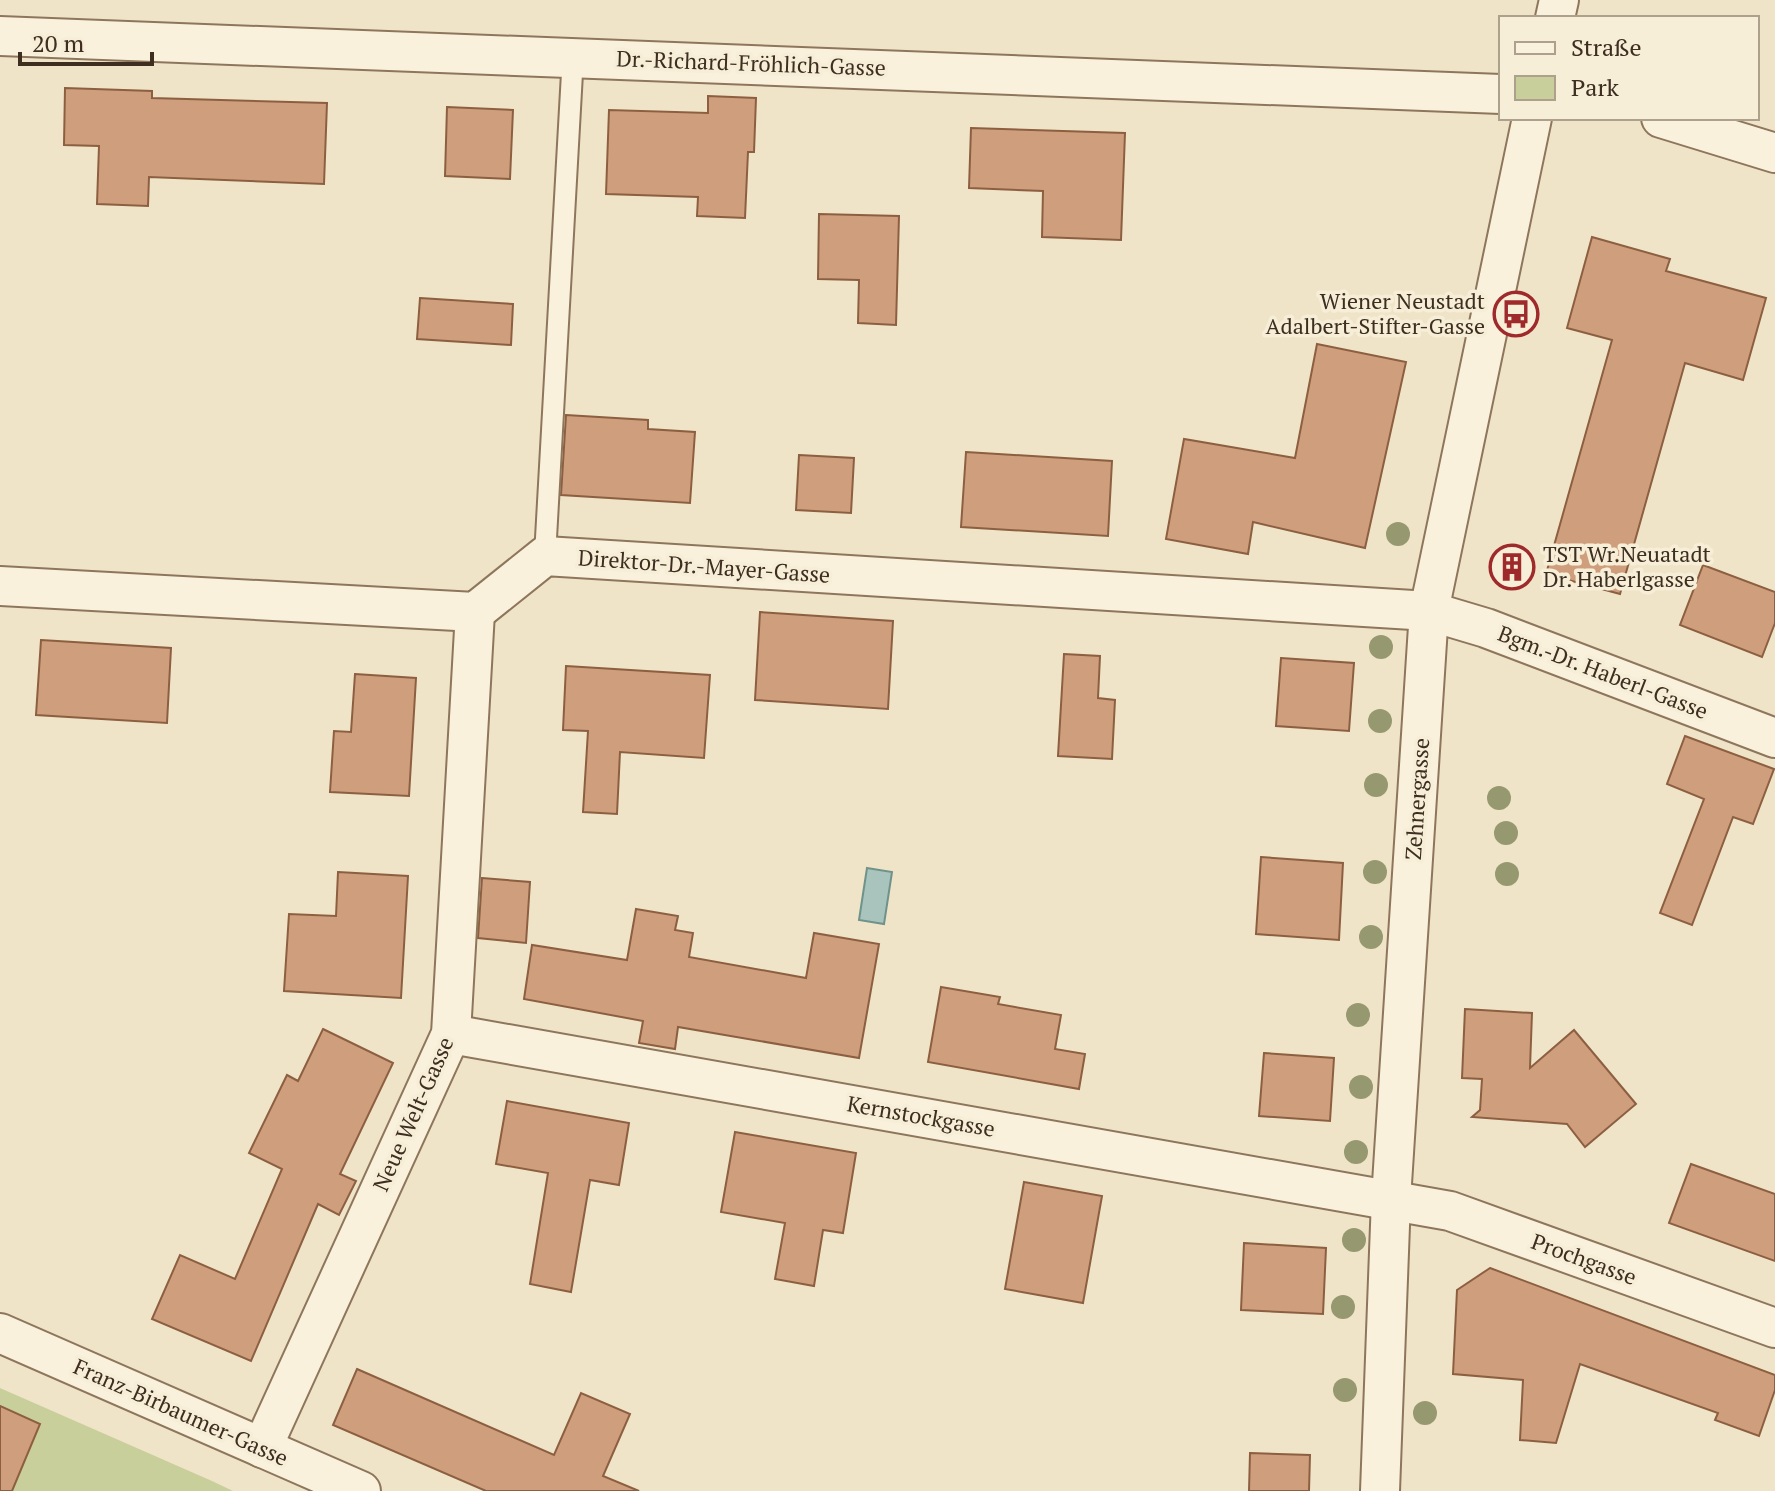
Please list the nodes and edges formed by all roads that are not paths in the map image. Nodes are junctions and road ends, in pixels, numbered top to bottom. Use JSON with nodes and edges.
{"nodes":[{"id":1,"x":0,"y":36,"type":"edge"},
{"id":2,"x":573,"y":55,"type":"junction"},
{"id":3,"x":1499,"y":94,"type":"edge"},
{"id":4,"x":1532,"y":120,"type":"edge"},
{"id":5,"x":1668,"y":120,"type":"edge"},
{"id":6,"x":1775,"y":153,"type":"edge"},
{"id":7,"x":545,"y":556,"type":"junction"},
{"id":8,"x":0,"y":586,"type":"edge"},
{"id":9,"x":1429,"y":611,"type":"junction"},
{"id":10,"x":475,"y":612,"type":"junction"},
{"id":11,"x":1775,"y":738,"type":"edge"},
{"id":12,"x":451,"y":1034,"type":"junction"},
{"id":13,"x":1391,"y":1199,"type":"junction"},
{"id":14,"x":1775,"y":1328,"type":"edge"},
{"id":15,"x":0,"y":1333,"type":"edge"},
{"id":16,"x":262,"y":1448,"type":"junction"},
{"id":17,"x":361,"y":1491,"type":"edge"},
{"id":18,"x":1380,"y":1491,"type":"edge"}],
"edges":[{"from":1,"to":2,"type":"street","name":"Dr.-Richard-Fröhlich-Gasse"},
{"from":2,"to":3,"type":"street","name":"Dr.-Richard-Fröhlich-Gasse"},
{"from":2,"to":7,"type":"lane"},
{"from":4,"to":9,"type":"street","name":"Zehnergasse"},
{"from":5,"to":6,"type":"street"},
{"from":7,"to":9,"type":"street","name":"Direktor-Dr.-Mayer-Gasse"},
{"from":7,"to":10,"type":"street"},
{"from":8,"to":10,"type":"street"},
{"from":9,"to":11,"type":"street","name":"Bgm.-Dr. Haberl-Gasse"},
{"from":9,"to":13,"type":"street","name":"Zehnergasse"},
{"from":10,"to":12,"type":"street","name":"Neue Welt-Gasse"},
{"from":12,"to":13,"type":"street","name":"Kernstockgasse"},
{"from":12,"to":16,"type":"street","name":"Neue Welt-Gasse"},
{"from":13,"to":14,"type":"street","name":"Prochgasse"},
{"from":13,"to":18,"type":"street","name":"Zehnergasse"},
{"from":15,"to":16,"type":"street","name":"Franz-Birbaumer-Gasse"},
{"from":16,"to":17,"type":"street","name":"Franz-Birbaumer-Gasse"}]}
